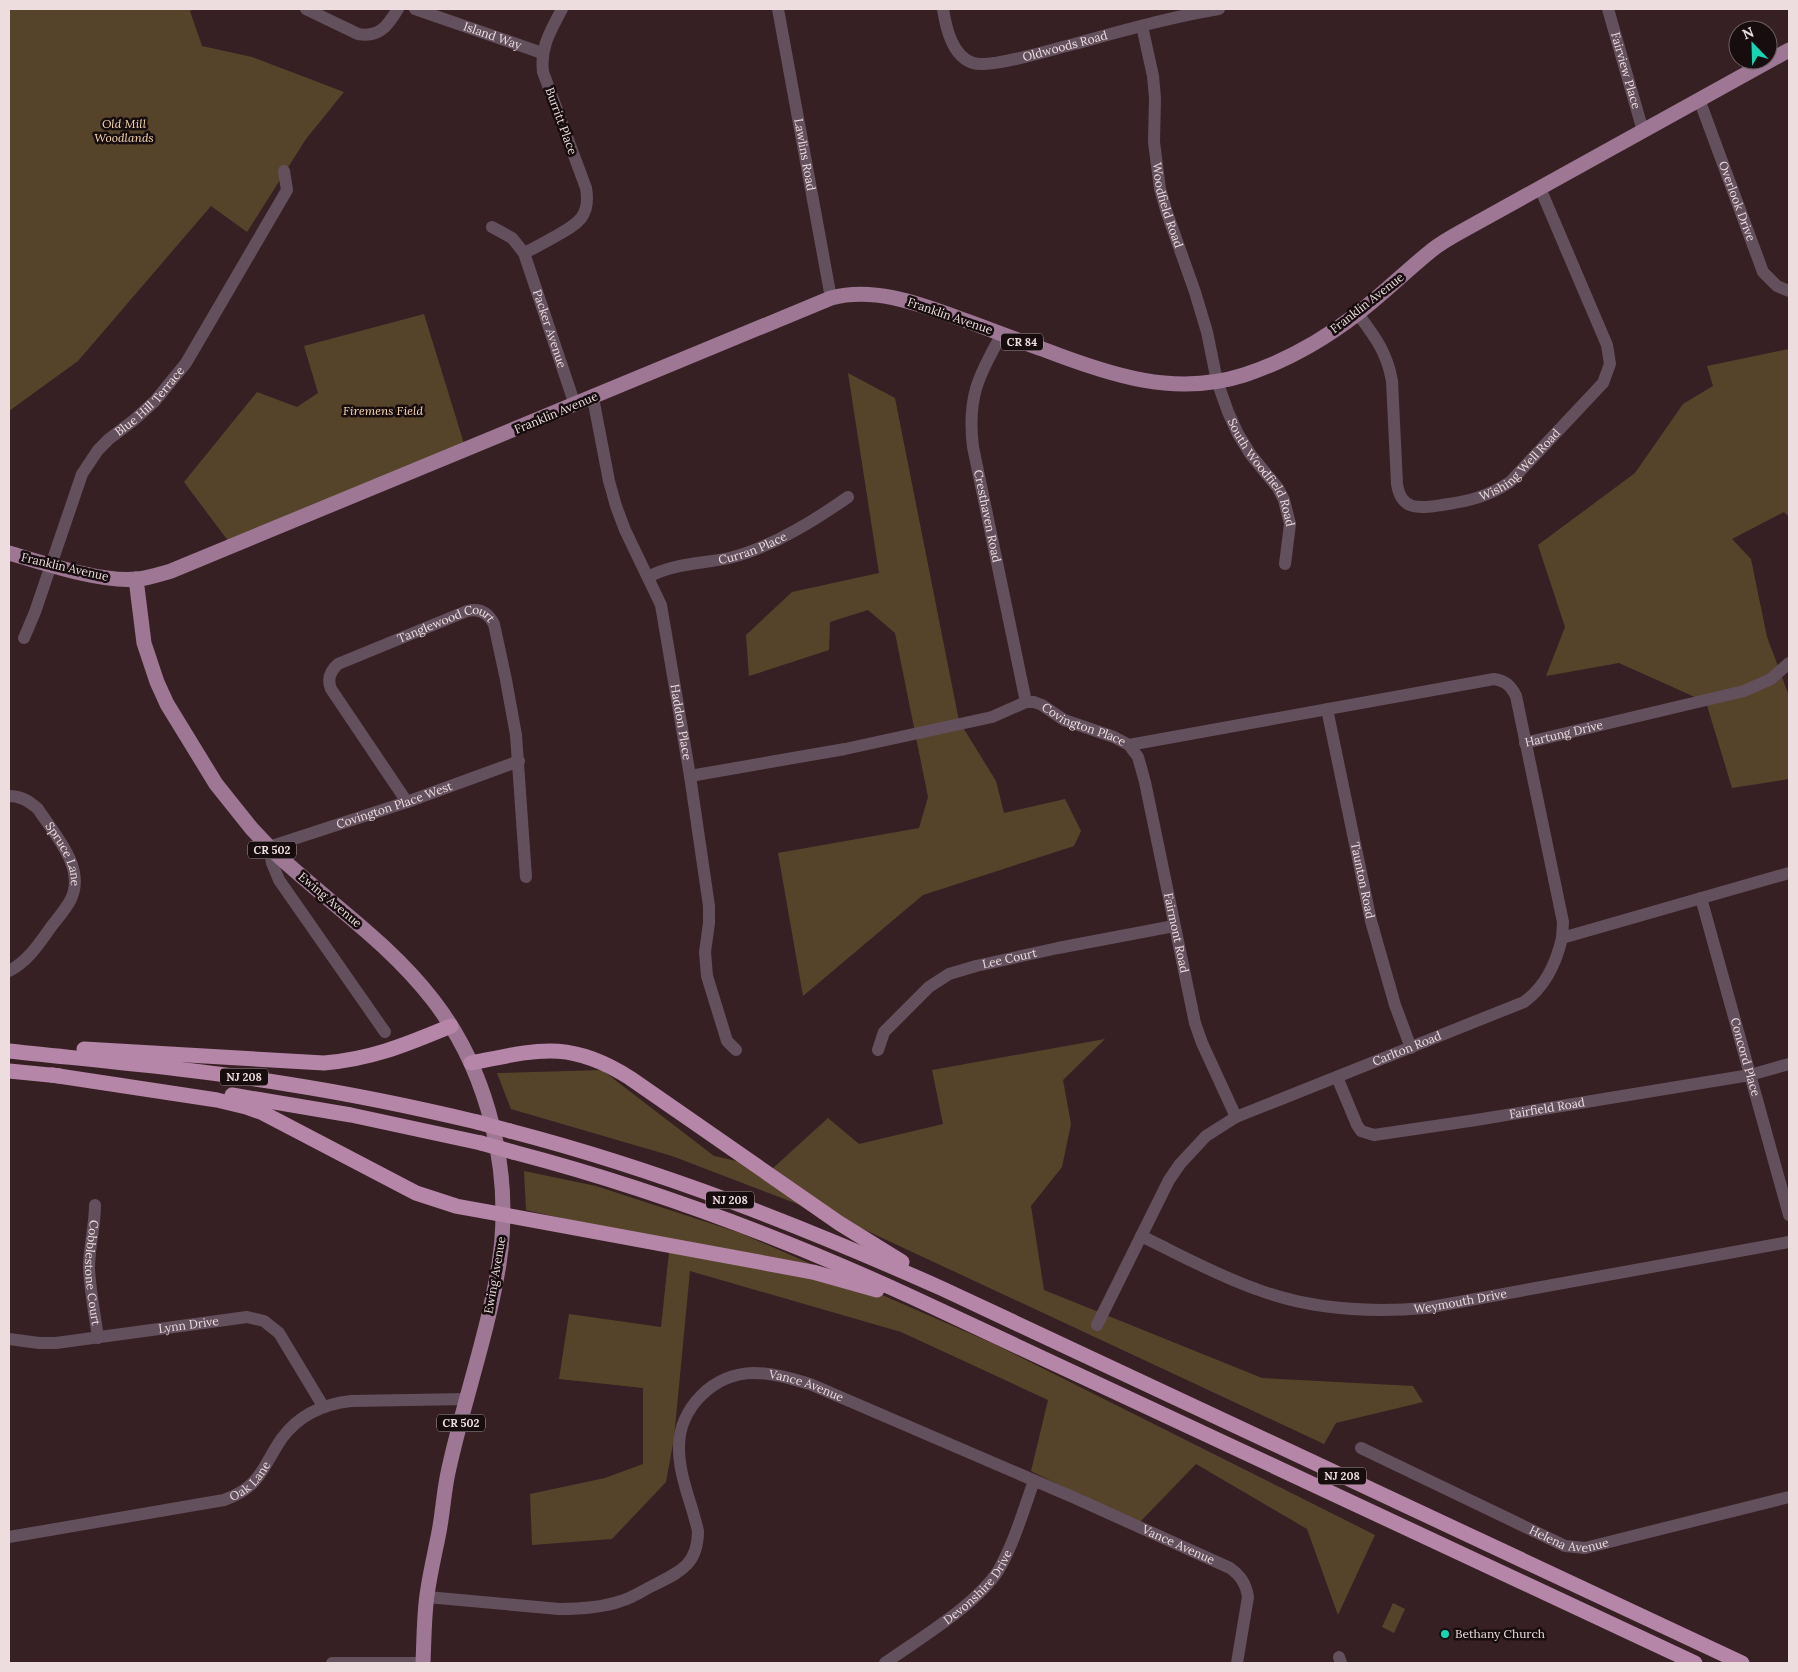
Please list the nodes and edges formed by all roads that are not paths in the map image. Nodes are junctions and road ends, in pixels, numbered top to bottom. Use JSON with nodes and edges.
{"nodes":[{"id":1,"x":306,"y":9,"type":"edge"},
{"id":2,"x":398,"y":9,"type":"edge"},
{"id":3,"x":415,"y":9,"type":"edge"},
{"id":4,"x":562,"y":9,"type":"edge"},
{"id":5,"x":778,"y":9,"type":"edge"},
{"id":6,"x":943,"y":9,"type":"edge"},
{"id":7,"x":1219,"y":9,"type":"edge"},
{"id":8,"x":1608,"y":9,"type":"edge"},
{"id":9,"x":1142,"y":26,"type":"junction"},
{"id":10,"x":1789,"y":50,"type":"edge"},
{"id":11,"x":542,"y":53,"type":"junction"},
{"id":12,"x":1699,"y":99,"type":"junction"},
{"id":13,"x":1643,"y":131,"type":"junction"},
{"id":14,"x":284,"y":171,"type":"dead end"},
{"id":15,"x":1540,"y":188,"type":"junction"},
{"id":16,"x":492,"y":227,"type":"dead end"},
{"id":17,"x":524,"y":253,"type":"junction"},
{"id":18,"x":1789,"y":291,"type":"edge"},
{"id":19,"x":831,"y":298,"type":"junction"},
{"id":20,"x":1358,"y":314,"type":"junction"},
{"id":21,"x":1002,"y":334,"type":"junction"},
{"id":22,"x":1217,"y":381,"type":"junction"},
{"id":23,"x":593,"y":398,"type":"junction"},
{"id":24,"x":575,"y":405,"type":"junction"},
{"id":25,"x":848,"y":497,"type":"dead end"},
{"id":26,"x":9,"y":553,"type":"edge"},
{"id":27,"x":1285,"y":564,"type":"dead end"},
{"id":28,"x":52,"y":565,"type":"junction"},
{"id":29,"x":648,"y":577,"type":"junction"},
{"id":30,"x":136,"y":579,"type":"junction"},
{"id":31,"x":24,"y":638,"type":"dead end"},
{"id":32,"x":1789,"y":663,"type":"edge"},
{"id":33,"x":1026,"y":702,"type":"junction"},
{"id":34,"x":1327,"y":710,"type":"junction"},
{"id":35,"x":1525,"y":743,"type":"junction"},
{"id":36,"x":1129,"y":745,"type":"junction"},
{"id":37,"x":519,"y":761,"type":"junction"},
{"id":38,"x":690,"y":776,"type":"junction"},
{"id":39,"x":9,"y":796,"type":"edge"},
{"id":40,"x":407,"y":802,"type":"junction"},
{"id":41,"x":269,"y":847,"type":"junction"},
{"id":42,"x":1789,"y":873,"type":"edge"},
{"id":43,"x":526,"y":877,"type":"dead end"},
{"id":44,"x":1701,"y":898,"type":"junction"},
{"id":45,"x":1174,"y":926,"type":"junction"},
{"id":46,"x":1562,"y":938,"type":"junction"},
{"id":47,"x":9,"y":971,"type":"edge"},
{"id":48,"x":450,"y":1026,"type":"junction"},
{"id":49,"x":385,"y":1032,"type":"dead end"},
{"id":50,"x":9,"y":1045,"type":"edge"},
{"id":51,"x":1411,"y":1048,"type":"junction"},
{"id":52,"x":736,"y":1050,"type":"dead end"},
{"id":53,"x":878,"y":1050,"type":"dead end"},
{"id":54,"x":9,"y":1051,"type":"edge"},
{"id":55,"x":471,"y":1063,"type":"junction"},
{"id":56,"x":1789,"y":1064,"type":"edge"},
{"id":57,"x":9,"y":1071,"type":"edge"},
{"id":58,"x":52,"y":1075,"type":"junction"},
{"id":59,"x":1750,"y":1075,"type":"junction"},
{"id":60,"x":1338,"y":1076,"type":"junction"},
{"id":61,"x":1236,"y":1117,"type":"junction"},
{"id":62,"x":95,"y":1205,"type":"dead end"},
{"id":63,"x":503,"y":1214,"type":"junction"},
{"id":64,"x":1789,"y":1215,"type":"edge"},
{"id":65,"x":1141,"y":1236,"type":"junction"},
{"id":66,"x":1789,"y":1242,"type":"edge"},
{"id":67,"x":943,"y":1289,"type":"junction"},
{"id":68,"x":945,"y":1313,"type":"junction"},
{"id":69,"x":1096,"y":1324,"type":"dead end"},
{"id":70,"x":98,"y":1338,"type":"junction"},
{"id":71,"x":9,"y":1339,"type":"edge"},
{"id":72,"x":467,"y":1399,"type":"junction"},
{"id":73,"x":323,"y":1406,"type":"junction"},
{"id":74,"x":1361,"y":1448,"type":"dead end"},
{"id":75,"x":1034,"y":1482,"type":"junction"},
{"id":76,"x":1789,"y":1497,"type":"edge"},
{"id":77,"x":9,"y":1537,"type":"edge"},
{"id":78,"x":427,"y":1597,"type":"junction"},
{"id":79,"x":332,"y":1663,"type":"edge"},
{"id":80,"x":423,"y":1663,"type":"edge"},
{"id":81,"x":885,"y":1663,"type":"edge"},
{"id":82,"x":1238,"y":1663,"type":"edge"},
{"id":83,"x":1695,"y":1663,"type":"edge"},
{"id":84,"x":1742,"y":1663,"type":"edge"}],
"edges":[{"from":1,"to":2,"type":"street"},
{"from":3,"to":11,"type":"street","name":"Island Way"},
{"from":4,"to":11,"type":"street","name":"Burritt Place"},
{"from":5,"to":19,"type":"street","name":"Lawlins Road"},
{"from":6,"to":9,"type":"street","name":"Oldwoods Road"},
{"from":7,"to":9,"type":"street","name":"Oldwoods Road"},
{"from":8,"to":13,"type":"street","name":"Fairview Place"},
{"from":9,"to":22,"type":"street","name":"Woodfield Road"},
{"from":10,"to":12,"type":"main road","name":"Franklin Avenue","number":"CR 84"},
{"from":11,"to":17,"type":"street","name":"Burritt Place"},
{"from":12,"to":13,"type":"main road","name":"Franklin Avenue","number":"CR 84"},
{"from":12,"to":18,"type":"street","name":"Overlook Drive"},
{"from":13,"to":15,"type":"main road","name":"Franklin Avenue","number":"CR 84"},
{"from":14,"to":28,"type":"street","name":"Blue Hill Terrace"},
{"from":15,"to":20,"type":"main road","name":"Franklin Avenue","number":"CR 84"},
{"from":15,"to":20,"type":"street","name":"Wishing Well Road"},
{"from":16,"to":17,"type":"street","name":"Packer Avenue"},
{"from":17,"to":24,"type":"street","name":"Packer Avenue"},
{"from":19,"to":21,"type":"main road","name":"Franklin Avenue","number":"CR 84"},
{"from":19,"to":23,"type":"main road","name":"Franklin Avenue","number":"CR 84"},
{"from":20,"to":22,"type":"main road","name":"Franklin Avenue","number":"CR 84"},
{"from":21,"to":22,"type":"main road","name":"Franklin Avenue","number":"CR 84"},
{"from":21,"to":33,"type":"street","name":"Cresthaven Road"},
{"from":22,"to":27,"type":"street","name":"South Woodfield Road"},
{"from":23,"to":24,"type":"main road","name":"Franklin Avenue","number":"CR 84"},
{"from":23,"to":29,"type":"street","name":"Haddon Place"},
{"from":24,"to":30,"type":"main road","name":"Franklin Avenue","number":"CR 84"},
{"from":25,"to":29,"type":"street","name":"Curran Place"},
{"from":26,"to":28,"type":"main road","name":"Franklin Avenue"},
{"from":28,"to":30,"type":"main road","name":"Franklin Avenue"},
{"from":28,"to":31,"type":"street","name":"Blue Hill Terrace"},
{"from":29,"to":38,"type":"street","name":"Haddon Place"},
{"from":30,"to":41,"type":"main road","name":"Ewing Avenue","number":"CR 502"},
{"from":32,"to":35,"type":"street","name":"Hartung Drive"},
{"from":33,"to":36,"type":"street","name":"Covington Place"},
{"from":33,"to":38,"type":"street","name":"Covington Place"},
{"from":34,"to":35,"type":"street","name":"Covington Place"},
{"from":34,"to":36,"type":"street","name":"Covington Place"},
{"from":34,"to":51,"type":"street","name":"Taunton Road"},
{"from":35,"to":46,"type":"street","name":"Hartung Drive"},
{"from":36,"to":45,"type":"street","name":"Fairmont Road"},
{"from":37,"to":40,"type":"street","name":"Covington Place West"},
{"from":37,"to":40,"type":"street","name":"Tanglewood Court"},
{"from":37,"to":43,"type":"street","name":"Tanglewood Court"},
{"from":38,"to":52,"type":"street","name":"Haddon Place"},
{"from":39,"to":47,"type":"street","name":"Spruce Lane"},
{"from":40,"to":41,"type":"street","name":"Covington Place West"},
{"from":41,"to":48,"type":"main road","name":"Ewing Avenue","number":"CR 502"},
{"from":41,"to":49,"type":"street","name":"Ewing Avenue"},
{"from":42,"to":44,"type":"street"},
{"from":44,"to":46,"type":"street"},
{"from":44,"to":59,"type":"street","name":"Concord Place"},
{"from":45,"to":53,"type":"street","name":"Lee Court"},
{"from":45,"to":61,"type":"street","name":"Fairmont Road"},
{"from":46,"to":51,"type":"street","name":"Carlton Road"},
{"from":48,"to":50,"type":"highway"},
{"from":48,"to":55,"type":"main road","name":"Ewing Avenue","number":"CR 502"},
{"from":51,"to":60,"type":"street","name":"Carlton Road"},
{"from":54,"to":67,"type":"highway","number":"NJ 208","bridge":true},
{"from":55,"to":63,"type":"main road","name":"Ewing Avenue","number":"CR 502"},
{"from":55,"to":67,"type":"highway"},
{"from":56,"to":59,"type":"street","name":"Fairfield Road"},
{"from":57,"to":58,"type":"highway","number":"NJ 208"},
{"from":58,"to":63,"type":"highway"},
{"from":58,"to":68,"type":"highway","number":"NJ 208","bridge":true},
{"from":59,"to":60,"type":"street","name":"Fairfield Road"},
{"from":59,"to":64,"type":"street","name":"Concord Place"},
{"from":60,"to":61,"type":"street","name":"Carlton Road"},
{"from":61,"to":65,"type":"street","name":"Carlton Road"},
{"from":62,"to":70,"type":"street","name":"Cobblestone Court"},
{"from":63,"to":68,"type":"highway"},
{"from":63,"to":72,"type":"main road","name":"Ewing Avenue","number":"CR 502"},
{"from":65,"to":66,"type":"street","name":"Weymouth Drive"},
{"from":65,"to":69,"type":"street","name":"Carlton Road"},
{"from":67,"to":84,"type":"highway","number":"NJ 208"},
{"from":68,"to":83,"type":"highway","number":"NJ 208"},
{"from":70,"to":71,"type":"street","name":"Lynn Drive"},
{"from":70,"to":73,"type":"street","name":"Lynn Drive"},
{"from":72,"to":73,"type":"street","name":"Oak Lane"},
{"from":72,"to":78,"type":"main road","name":"Ewing Avenue","number":"CR 502"},
{"from":73,"to":77,"type":"street","name":"Oak Lane"},
{"from":74,"to":76,"type":"street","name":"Helena Avenue"},
{"from":75,"to":78,"type":"street","name":"Vance Avenue"},
{"from":75,"to":81,"type":"street","name":"Devonshire Drive"},
{"from":75,"to":82,"type":"street","name":"Vance Avenue"},
{"from":78,"to":80,"type":"main road","name":"Ewing Avenue","number":"CR 502"},
{"from":79,"to":80,"type":"street"}]}
